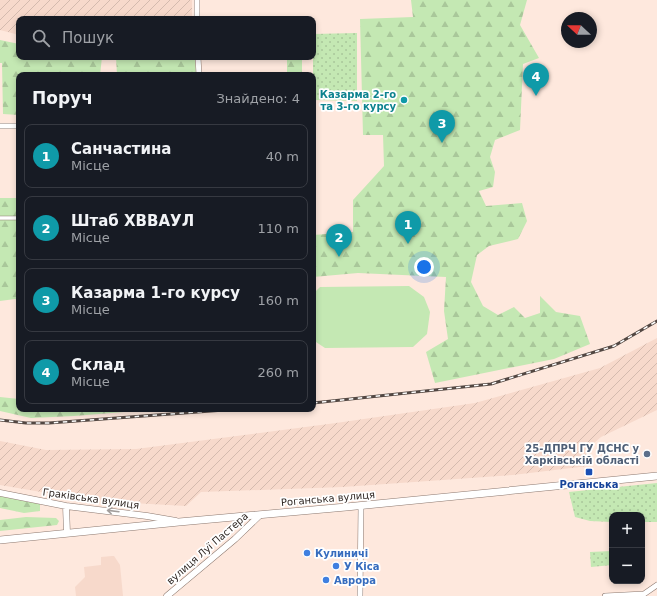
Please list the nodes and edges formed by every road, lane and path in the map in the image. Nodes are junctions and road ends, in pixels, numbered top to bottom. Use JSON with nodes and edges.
{"nodes":[{"id":1,"x":197,"y":0,"type":"edge"},
{"id":2,"x":197,"y":16,"type":"edge"},
{"id":3,"x":198,"y":60,"type":"edge"},
{"id":4,"x":199,"y":72,"type":"edge"},
{"id":5,"x":0,"y":126,"type":"edge"},
{"id":6,"x":16,"y":126,"type":"edge"},
{"id":7,"x":0,"y":218,"type":"edge"},
{"id":8,"x":16,"y":218,"type":"edge"},
{"id":9,"x":657,"y":476,"type":"edge"},
{"id":10,"x":0,"y":493,"type":"edge"},
{"id":11,"x":66,"y":506,"type":"junction"},
{"id":12,"x":361,"y":506,"type":"junction"},
{"id":13,"x":260,"y":515,"type":"junction"},
{"id":14,"x":179,"y":522,"type":"junction"},
{"id":15,"x":67,"y":533,"type":"junction"},
{"id":16,"x":0,"y":540,"type":"edge"},
{"id":17,"x":657,"y":585,"type":"edge"},
{"id":18,"x":167,"y":596,"type":"edge"},
{"id":19,"x":360,"y":596,"type":"edge"},
{"id":20,"x":605,"y":596,"type":"edge"}],
"edges":[{"from":1,"to":2,"type":"street"},
{"from":3,"to":4,"type":"street"},
{"from":5,"to":6,"type":"street"},
{"from":7,"to":8,"type":"street"},
{"from":9,"to":12,"type":"main road","name":"Роганська вулиця"},
{"from":10,"to":11,"type":"street","name":"Граківська вулиця"},
{"from":14,"to":11,"type":"street","name":"Граківська вулиця","one_way":true},
{"from":11,"to":15,"type":"street"},
{"from":12,"to":13,"type":"main road","name":"Роганська вулиця"},
{"from":12,"to":19,"type":"street"},
{"from":13,"to":14,"type":"main road","name":"Роганська вулиця"},
{"from":13,"to":18,"type":"street","name":"вулиця Луї Пастера"},
{"from":14,"to":15,"type":"main road","name":"Роганська вулиця"},
{"from":15,"to":16,"type":"main road","name":"Роганська вулиця"},
{"from":17,"to":20,"type":"street"}]}
